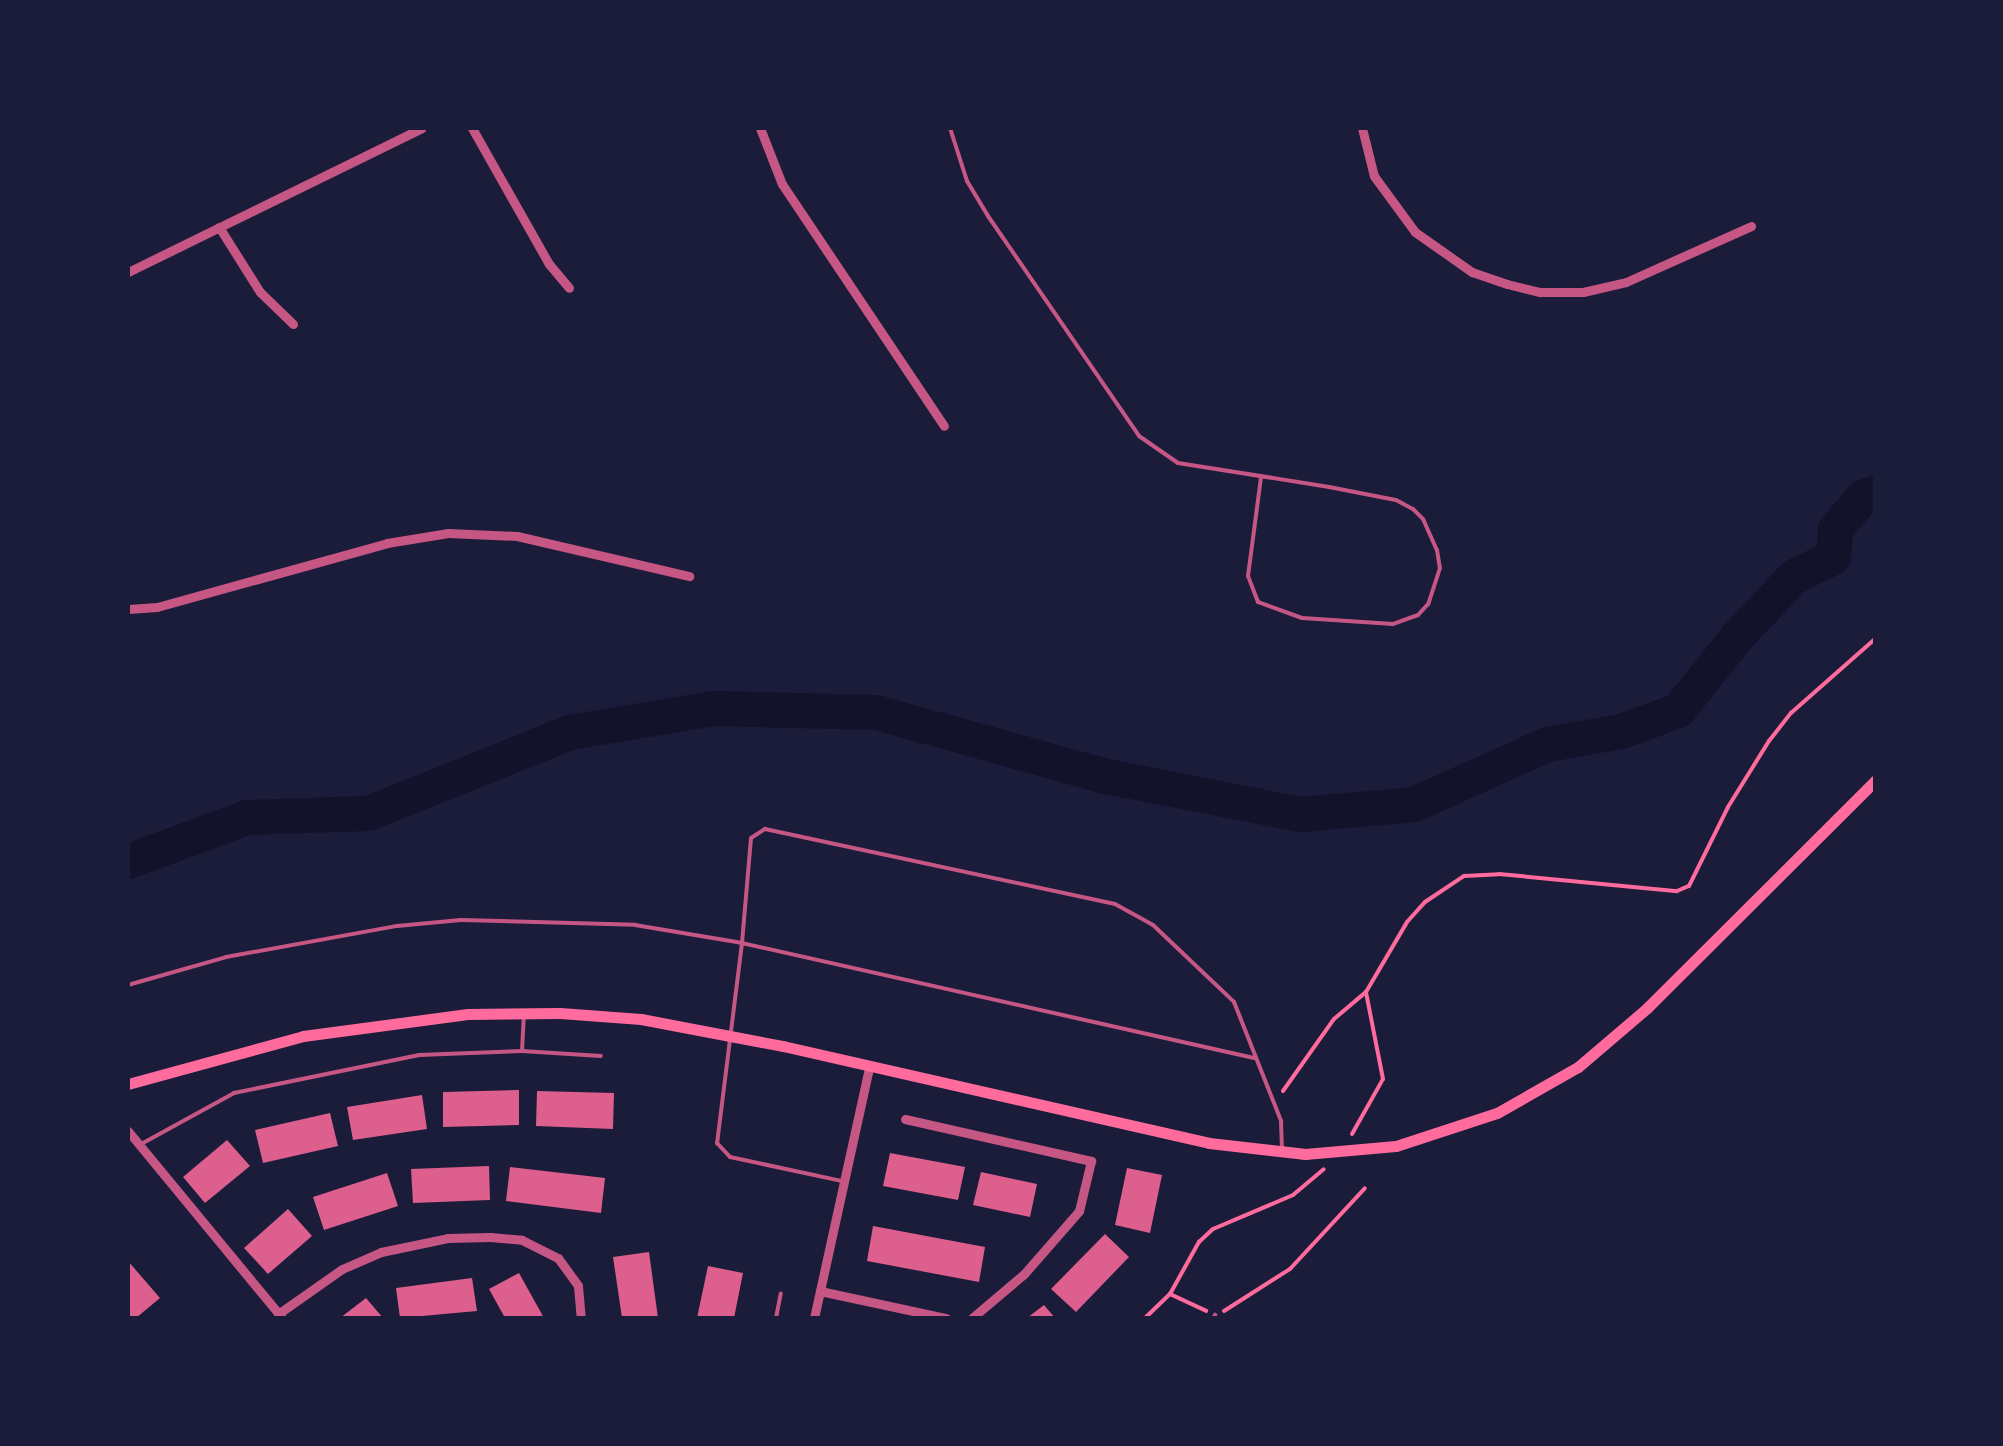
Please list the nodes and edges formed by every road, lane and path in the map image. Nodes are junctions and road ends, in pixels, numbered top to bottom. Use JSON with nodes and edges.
{"nodes":[{"id":1,"x":422,"y":128,"type":"edge"},
{"id":2,"x":472,"y":128,"type":"edge"},
{"id":3,"x":760,"y":128,"type":"edge"},
{"id":4,"x":950,"y":128,"type":"edge"},
{"id":5,"x":1362,"y":128,"type":"edge"},
{"id":6,"x":1751,"y":226,"type":"dead end"},
{"id":7,"x":219,"y":227,"type":"junction"},
{"id":8,"x":128,"y":272,"type":"edge"},
{"id":9,"x":569,"y":288,"type":"dead end"},
{"id":10,"x":293,"y":324,"type":"dead end"},
{"id":11,"x":944,"y":426,"type":"dead end"},
{"id":12,"x":1261,"y":477,"type":"junction"},
{"id":13,"x":689,"y":576,"type":"dead end"},
{"id":14,"x":128,"y":609,"type":"edge"},
{"id":15,"x":1876,"y":638,"type":"edge"},
{"id":16,"x":1876,"y":780,"type":"edge"},
{"id":17,"x":742,"y":943,"type":"junction"},
{"id":18,"x":128,"y":985,"type":"edge"},
{"id":19,"x":1366,"y":992,"type":"junction"},
{"id":20,"x":524,"y":1013,"type":"junction"},
{"id":21,"x":733,"y":1037,"type":"junction"},
{"id":22,"x":522,"y":1051,"type":"junction"},
{"id":23,"x":601,"y":1056,"type":"dead end"},
{"id":24,"x":1254,"y":1058,"type":"junction"},
{"id":25,"x":868,"y":1067,"type":"junction"},
{"id":26,"x":128,"y":1084,"type":"edge"},
{"id":27,"x":1274,"y":1105,"type":"junction"},
{"id":28,"x":905,"y":1119,"type":"dead end"},
{"id":29,"x":128,"y":1132,"type":"edge"},
{"id":30,"x":1351,"y":1136,"type":"dead end"},
{"id":31,"x":139,"y":1146,"type":"junction"},
{"id":32,"x":1282,"y":1151,"type":"junction"},
{"id":33,"x":1330,"y":1162,"type":"dead end"},
{"id":34,"x":844,"y":1181,"type":"junction"},
{"id":35,"x":1365,"y":1188,"type":"dead end"},
{"id":36,"x":820,"y":1291,"type":"junction"},
{"id":37,"x":781,"y":1293,"type":"dead end"},
{"id":38,"x":1170,"y":1294,"type":"junction"},
{"id":39,"x":280,"y":1316,"type":"edge"},
{"id":40,"x":1214,"y":1317,"type":"edge"},
{"id":41,"x":581,"y":1318,"type":"edge"},
{"id":42,"x":776,"y":1318,"type":"edge"},
{"id":43,"x":814,"y":1318,"type":"edge"},
{"id":44,"x":946,"y":1318,"type":"edge"},
{"id":45,"x":972,"y":1318,"type":"edge"},
{"id":46,"x":1145,"y":1318,"type":"edge"}],
"edges":[{"from":1,"to":7,"type":"street"},
{"from":2,"to":9,"type":"street"},
{"from":3,"to":11,"type":"street"},
{"from":4,"to":12,"type":"lane"},
{"from":5,"to":6,"type":"street"},
{"from":7,"to":8,"type":"street"},
{"from":7,"to":10,"type":"street"},
{"from":12,"to":12,"type":"lane"},
{"from":13,"to":14,"type":"street"},
{"from":15,"to":19,"type":"path"},
{"from":16,"to":32,"type":"main road"},
{"from":17,"to":18,"type":"lane"},
{"from":17,"to":21,"type":"lane"},
{"from":17,"to":24,"type":"lane"},
{"from":17,"to":24,"type":"lane"},
{"from":19,"to":27,"type":"path"},
{"from":19,"to":30,"type":"path"},
{"from":20,"to":21,"type":"main road"},
{"from":20,"to":22,"type":"lane"},
{"from":20,"to":26,"type":"main road"},
{"from":21,"to":25,"type":"main road"},
{"from":21,"to":34,"type":"lane"},
{"from":22,"to":23,"type":"lane"},
{"from":22,"to":31,"type":"lane"},
{"from":24,"to":27,"type":"lane"},
{"from":25,"to":32,"type":"main road"},
{"from":25,"to":34,"type":"street"},
{"from":27,"to":32,"type":"lane"},
{"from":28,"to":45,"type":"street"},
{"from":29,"to":31,"type":"street"},
{"from":31,"to":39,"type":"street"},
{"from":33,"to":38,"type":"path"},
{"from":34,"to":36,"type":"street"},
{"from":35,"to":40,"type":"path"},
{"from":36,"to":43,"type":"street"},
{"from":36,"to":44,"type":"street"},
{"from":37,"to":42,"type":"lane"},
{"from":38,"to":40,"type":"path"},
{"from":38,"to":46,"type":"path"},
{"from":39,"to":41,"type":"street"}]}
